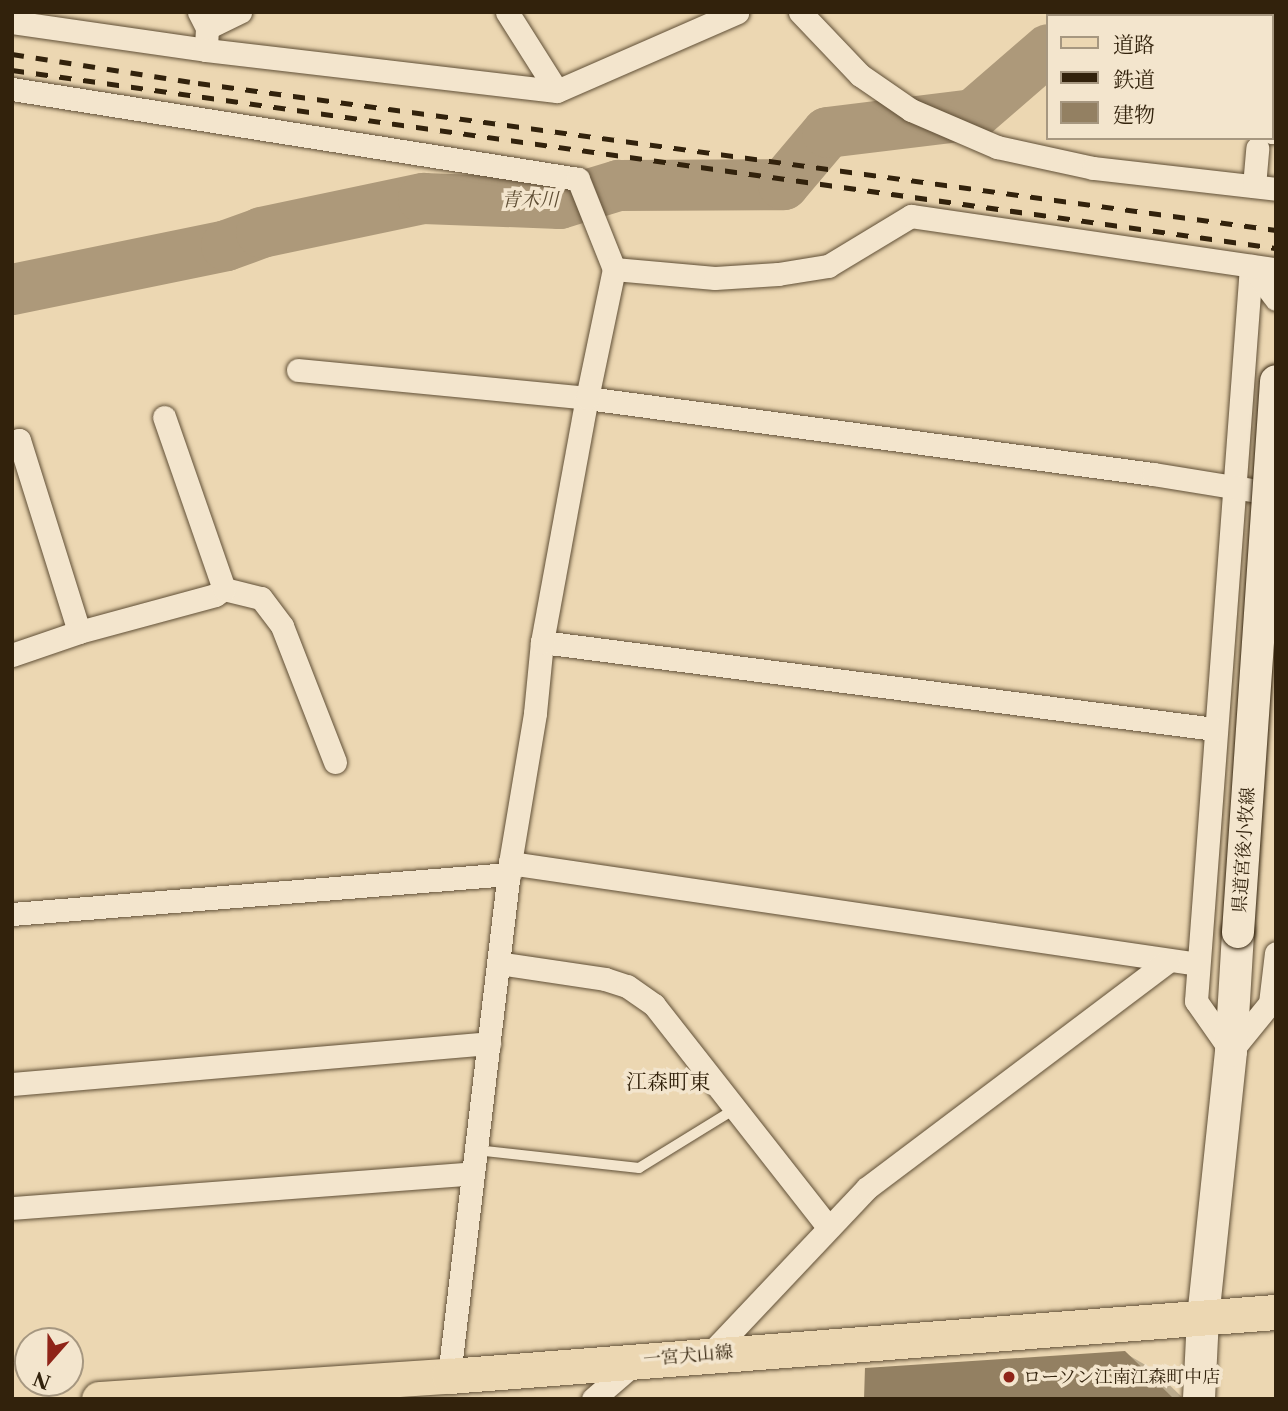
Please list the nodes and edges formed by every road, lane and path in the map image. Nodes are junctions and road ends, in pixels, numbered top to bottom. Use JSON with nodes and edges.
{"nodes":[{"id":1,"x":240,"y":12,"type":"edge"},
{"id":2,"x":506,"y":12,"type":"edge"},
{"id":3,"x":738,"y":12,"type":"edge"},
{"id":4,"x":800,"y":12,"type":"edge"},
{"id":5,"x":12,"y":22,"type":"edge"},
{"id":6,"x":204,"y":30,"type":"edge"},
{"id":7,"x":12,"y":89,"type":"edge"},
{"id":8,"x":557,"y":91,"type":"junction"},
{"id":9,"x":1266,"y":140,"type":"edge"},
{"id":10,"x":1265,"y":187,"type":"edge"},
{"id":11,"x":1251,"y":266,"type":"junction"},
{"id":12,"x":614,"y":269,"type":"junction"},
{"id":13,"x":1276,"y":269,"type":"edge"},
{"id":14,"x":1276,"y":299,"type":"edge"},
{"id":15,"x":298,"y":370,"type":"dead end"},
{"id":16,"x":1276,"y":381,"type":"edge"},
{"id":17,"x":587,"y":398,"type":"junction"},
{"id":18,"x":164,"y":417,"type":"dead end"},
{"id":19,"x":12,"y":442,"type":"edge"},
{"id":20,"x":1232,"y":486,"type":"junction"},
{"id":21,"x":1276,"y":494,"type":"edge"},
{"id":22,"x":224,"y":589,"type":"junction"},
{"id":23,"x":79,"y":632,"type":"junction"},
{"id":24,"x":542,"y":642,"type":"junction"},
{"id":25,"x":12,"y":655,"type":"edge"},
{"id":26,"x":1215,"y":729,"type":"junction"},
{"id":27,"x":335,"y":762,"type":"dead end"},
{"id":28,"x":510,"y":869,"type":"junction"},
{"id":29,"x":12,"y":914,"type":"edge"},
{"id":30,"x":1276,"y":953,"type":"edge"},
{"id":31,"x":1168,"y":961,"type":"junction"},
{"id":32,"x":498,"y":963,"type":"junction"},
{"id":33,"x":1198,"y":964,"type":"junction"},
{"id":34,"x":489,"y":1043,"type":"junction"},
{"id":35,"x":1231,"y":1051,"type":"junction"},
{"id":36,"x":12,"y":1084,"type":"edge"},
{"id":37,"x":735,"y":1109,"type":"junction"},
{"id":38,"x":476,"y":1150,"type":"junction"},
{"id":39,"x":473,"y":1173,"type":"junction"},
{"id":40,"x":12,"y":1208,"type":"edge"},
{"id":41,"x":830,"y":1228,"type":"junction"},
{"id":42,"x":1276,"y":1312,"type":"edge"},
{"id":43,"x":1203,"y":1318,"type":"junction"},
{"id":44,"x":710,"y":1354,"type":"junction"},
{"id":45,"x":639,"y":1360,"type":"junction"},
{"id":46,"x":449,"y":1376,"type":"junction"},
{"id":47,"x":99,"y":1399,"type":"edge"},
{"id":48,"x":593,"y":1399,"type":"edge"},
{"id":49,"x":1199,"y":1399,"type":"edge"}],
"edges":[{"from":1,"to":6,"type":"street"},
{"from":2,"to":8,"type":"street"},
{"from":3,"to":8,"type":"street"},
{"from":4,"to":10,"type":"street"},
{"from":5,"to":6,"type":"street"},
{"from":6,"to":8,"type":"street"},
{"from":7,"to":12,"type":"street"},
{"from":9,"to":10,"type":"street"},
{"from":11,"to":12,"type":"street"},
{"from":11,"to":13,"type":"street"},
{"from":11,"to":14,"type":"street"},
{"from":11,"to":20,"type":"street"},
{"from":12,"to":17,"type":"street"},
{"from":15,"to":17,"type":"street"},
{"from":16,"to":35,"type":"main road","name":"県道宮後小牧線","bridge":true},
{"from":17,"to":20,"type":"street"},
{"from":17,"to":24,"type":"street"},
{"from":18,"to":22,"type":"street"},
{"from":19,"to":23,"type":"street"},
{"from":20,"to":21,"type":"street"},
{"from":20,"to":26,"type":"street"},
{"from":22,"to":23,"type":"street"},
{"from":22,"to":27,"type":"street"},
{"from":23,"to":25,"type":"street"},
{"from":24,"to":26,"type":"street"},
{"from":24,"to":28,"type":"street"},
{"from":26,"to":33,"type":"street"},
{"from":28,"to":29,"type":"street"},
{"from":28,"to":31,"type":"street"},
{"from":28,"to":32,"type":"street"},
{"from":30,"to":35,"type":"street"},
{"from":31,"to":33,"type":"street"},
{"from":31,"to":41,"type":"street"},
{"from":32,"to":34,"type":"street"},
{"from":32,"to":37,"type":"street"},
{"from":33,"to":35,"type":"street"},
{"from":34,"to":36,"type":"street"},
{"from":34,"to":38,"type":"street"},
{"from":35,"to":43,"type":"main road","name":"県道宮後小牧線"},
{"from":37,"to":38,"type":"lane"},
{"from":37,"to":41,"type":"street"},
{"from":38,"to":39,"type":"street"},
{"from":39,"to":40,"type":"street"},
{"from":39,"to":46,"type":"street"},
{"from":41,"to":44,"type":"street"},
{"from":42,"to":43,"type":"main road","name":"一宮犬山線"},
{"from":43,"to":44,"type":"main road","name":"一宮犬山線"},
{"from":43,"to":49,"type":"main road","name":"県道宮後小牧線"},
{"from":44,"to":45,"type":"main road","name":"一宮犬山線"},
{"from":45,"to":46,"type":"main road","name":"一宮犬山線"},
{"from":45,"to":48,"type":"street"},
{"from":46,"to":47,"type":"main road","name":"一宮犬山線"}]}
